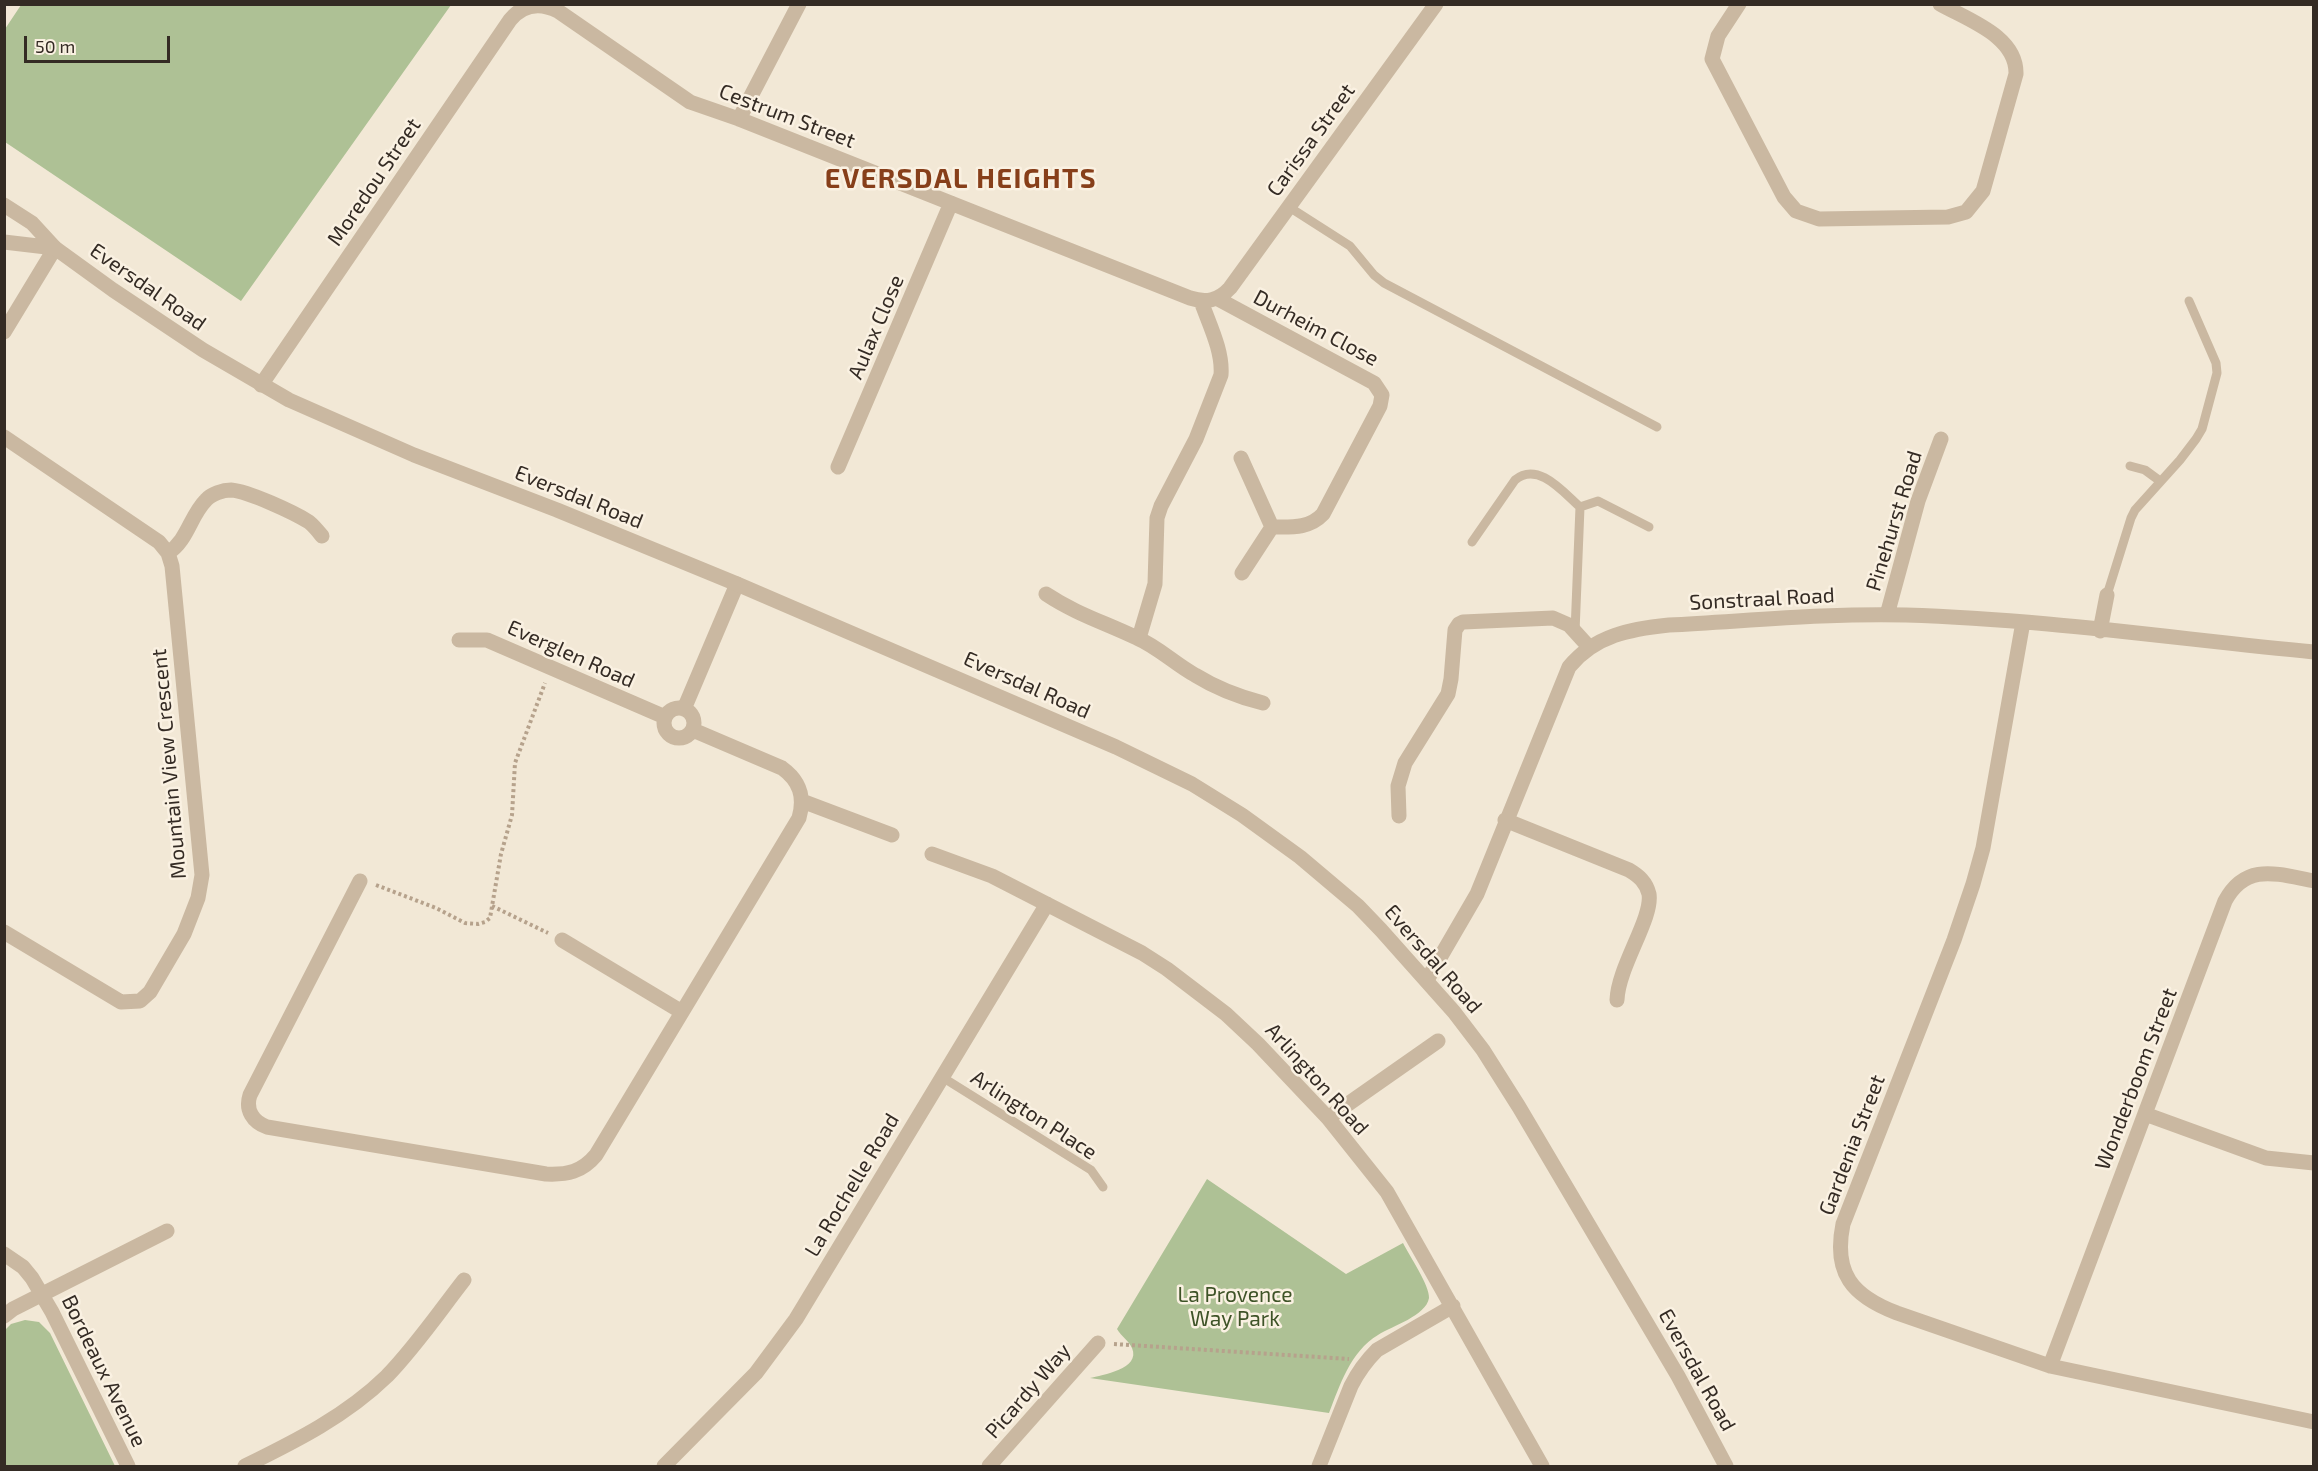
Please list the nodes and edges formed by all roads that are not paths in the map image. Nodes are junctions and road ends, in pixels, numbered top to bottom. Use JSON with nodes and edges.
{"nodes":[{"id":1,"x":799,"y":4,"type":"edge"},
{"id":2,"x":1436,"y":4,"type":"edge"},
{"id":3,"x":1739,"y":4,"type":"edge"},
{"id":4,"x":1940,"y":4,"type":"edge"},
{"id":5,"x":524,"y":6,"type":"edge"},
{"id":6,"x":739,"y":119,"type":"junction"},
{"id":7,"x":951,"y":203,"type":"junction"},
{"id":8,"x":4,"y":205,"type":"edge"},
{"id":9,"x":1289,"y":207,"type":"junction"},
{"id":10,"x":4,"y":242,"type":"edge"},
{"id":11,"x":55,"y":248,"type":"junction"},
{"id":12,"x":1218,"y":298,"type":"junction"},
{"id":13,"x":1202,"y":301,"type":"junction"},
{"id":14,"x":2189,"y":301,"type":"dead end"},
{"id":15,"x":4,"y":332,"type":"edge"},
{"id":16,"x":261,"y":385,"type":"junction"},
{"id":17,"x":1657,"y":427,"type":"dead end"},
{"id":18,"x":4,"y":437,"type":"edge"},
{"id":19,"x":1941,"y":439,"type":"dead end"},
{"id":20,"x":1241,"y":458,"type":"dead end"},
{"id":21,"x":2130,"y":466,"type":"dead end"},
{"id":22,"x":838,"y":467,"type":"dead end"},
{"id":23,"x":2160,"y":481,"type":"junction"},
{"id":24,"x":1580,"y":507,"type":"junction"},
{"id":25,"x":1272,"y":527,"type":"junction"},
{"id":26,"x":1649,"y":527,"type":"dead end"},
{"id":27,"x":322,"y":536,"type":"dead end"},
{"id":28,"x":1472,"y":542,"type":"dead end"},
{"id":29,"x":168,"y":553,"type":"junction"},
{"id":30,"x":1242,"y":573,"type":"dead end"},
{"id":31,"x":737,"y":584,"type":"junction"},
{"id":32,"x":1046,"y":594,"type":"dead end"},
{"id":33,"x":2107,"y":595,"type":"joint"},
{"id":34,"x":1887,"y":615,"type":"junction"},
{"id":35,"x":2023,"y":622,"type":"junction"},
{"id":36,"x":2100,"y":631,"type":"junction"},
{"id":37,"x":1575,"y":632,"type":"junction"},
{"id":38,"x":1139,"y":638,"type":"junction"},
{"id":39,"x":459,"y":640,"type":"dead end"},
{"id":40,"x":1589,"y":647,"type":"junction"},
{"id":41,"x":2313,"y":652,"type":"edge"},
{"id":42,"x":1263,"y":703,"type":"dead end"},
{"id":43,"x":684,"y":710,"type":"junction"},
{"id":44,"x":665,"y":717,"type":"junction"},
{"id":45,"x":693,"y":730,"type":"junction"},
{"id":46,"x":802,"y":801,"type":"junction"},
{"id":47,"x":1399,"y":816,"type":"dead end"},
{"id":48,"x":1505,"y":820,"type":"junction"},
{"id":49,"x":892,"y":835,"type":"dead end"},
{"id":50,"x":932,"y":854,"type":"dead end"},
{"id":51,"x":360,"y":881,"type":"road end"},
{"id":52,"x":2313,"y":881,"type":"edge"},
{"id":53,"x":1047,"y":904,"type":"junction"},
{"id":54,"x":4,"y":932,"type":"edge"},
{"id":55,"x":562,"y":940,"type":"road end"},
{"id":56,"x":1427,"y":980,"type":"junction"},
{"id":57,"x":1617,"y":1000,"type":"dead end"},
{"id":58,"x":682,"y":1012,"type":"junction"},
{"id":59,"x":1438,"y":1041,"type":"dead end"},
{"id":60,"x":942,"y":1077,"type":"junction"},
{"id":61,"x":2145,"y":1114,"type":"junction"},
{"id":62,"x":1328,"y":1118,"type":"junction"},
{"id":63,"x":2313,"y":1163,"type":"edge"},
{"id":64,"x":1103,"y":1187,"type":"dead end"},
{"id":65,"x":167,"y":1231,"type":"dead end"},
{"id":66,"x":4,"y":1254,"type":"edge"},
{"id":67,"x":464,"y":1280,"type":"dead end"},
{"id":68,"x":42,"y":1295,"type":"junction"},
{"id":69,"x":1453,"y":1306,"type":"junction"},
{"id":70,"x":4,"y":1316,"type":"edge"},
{"id":71,"x":1098,"y":1343,"type":"road end"},
{"id":72,"x":2050,"y":1366,"type":"junction"},
{"id":73,"x":2313,"y":1422,"type":"edge"},
{"id":74,"x":128,"y":1467,"type":"edge"},
{"id":75,"x":245,"y":1467,"type":"edge"},
{"id":76,"x":664,"y":1467,"type":"edge"},
{"id":77,"x":989,"y":1467,"type":"edge"},
{"id":78,"x":1319,"y":1467,"type":"edge"},
{"id":79,"x":1542,"y":1467,"type":"edge"},
{"id":80,"x":1726,"y":1467,"type":"edge"}],
"edges":[{"from":1,"to":6,"type":"street"},
{"from":2,"to":9,"type":"street","name":"Carissa Street"},
{"from":3,"to":4,"type":"street"},
{"from":5,"to":6,"type":"street","name":"Cestrum Street"},
{"from":5,"to":16,"type":"street","name":"Moredou Street"},
{"from":6,"to":7,"type":"street","name":"Cestrum Street"},
{"from":7,"to":13,"type":"street","name":"Cestrum Street"},
{"from":7,"to":22,"type":"street","name":"Aulax Close"},
{"from":8,"to":11,"type":"street","name":"Eversdal Road"},
{"from":9,"to":12,"type":"street","name":"Carissa Street"},
{"from":9,"to":17,"type":"lane"},
{"from":10,"to":11,"type":"street","name":"Eversdal Road"},
{"from":11,"to":15,"type":"street"},
{"from":11,"to":16,"type":"street","name":"Eversdal Road"},
{"from":12,"to":13,"type":"street"},
{"from":12,"to":25,"type":"street","name":"Durheim Close"},
{"from":13,"to":38,"type":"street"},
{"from":14,"to":23,"type":"lane"},
{"from":16,"to":31,"type":"street","name":"Eversdal Road"},
{"from":18,"to":29,"type":"street"},
{"from":19,"to":34,"type":"street","name":"Pinehurst Road"},
{"from":20,"to":25,"type":"street"},
{"from":21,"to":23,"type":"lane"},
{"from":23,"to":33,"type":"lane"},
{"from":24,"to":26,"type":"lane"},
{"from":24,"to":28,"type":"lane"},
{"from":24,"to":37,"type":"lane"},
{"from":25,"to":30,"type":"street"},
{"from":27,"to":29,"type":"street"},
{"from":29,"to":54,"type":"street","name":"Mountain View Crescent"},
{"from":31,"to":43,"type":"street"},
{"from":31,"to":56,"type":"street","name":"Eversdal Road"},
{"from":32,"to":38,"type":"street"},
{"from":33,"to":36,"type":"street"},
{"from":34,"to":35,"type":"street","name":"Sonstraal Road"},
{"from":34,"to":40,"type":"street","name":"Sonstraal Road"},
{"from":35,"to":36,"type":"street","name":"Sonstraal Road"},
{"from":35,"to":72,"type":"street","name":"Gardenia Street"},
{"from":36,"to":41,"type":"street","name":"Sonstraal Road"},
{"from":37,"to":40,"type":"street"},
{"from":37,"to":47,"type":"street"},
{"from":38,"to":42,"type":"street"},
{"from":39,"to":44,"type":"street","name":"Everglen Road"},
{"from":40,"to":48,"type":"street","name":"Sonstraal Road"},
{"from":43,"to":44,"type":"street"},
{"from":43,"to":45,"type":"street"},
{"from":44,"to":45,"type":"street"},
{"from":45,"to":46,"type":"street"},
{"from":46,"to":49,"type":"street"},
{"from":46,"to":58,"type":"street"},
{"from":48,"to":56,"type":"street","name":"Sonstraal Road"},
{"from":48,"to":57,"type":"street"},
{"from":50,"to":53,"type":"street","name":"Arlington Road"},
{"from":51,"to":58,"type":"street"},
{"from":52,"to":61,"type":"street","name":"Wonderboom Street"},
{"from":53,"to":60,"type":"street","name":"La Rochelle Road"},
{"from":53,"to":62,"type":"street","name":"Arlington Road"},
{"from":55,"to":58,"type":"street"},
{"from":56,"to":80,"type":"street","name":"Eversdal Road"},
{"from":59,"to":62,"type":"street"},
{"from":60,"to":64,"type":"lane","name":"Arlington Place"},
{"from":60,"to":76,"type":"street","name":"La Rochelle Road"},
{"from":61,"to":63,"type":"street"},
{"from":61,"to":72,"type":"street","name":"Wonderboom Street"},
{"from":62,"to":69,"type":"street","name":"Arlington Road"},
{"from":65,"to":68,"type":"street"},
{"from":66,"to":68,"type":"street","name":"Bordeaux Avenue"},
{"from":67,"to":75,"type":"street"},
{"from":68,"to":70,"type":"street"},
{"from":68,"to":74,"type":"street","name":"Bordeaux Avenue"},
{"from":69,"to":78,"type":"street"},
{"from":69,"to":79,"type":"street","name":"Arlington Road"},
{"from":71,"to":77,"type":"street","name":"Picardy Way"},
{"from":72,"to":73,"type":"street","name":"Gardenia Street"}]}
